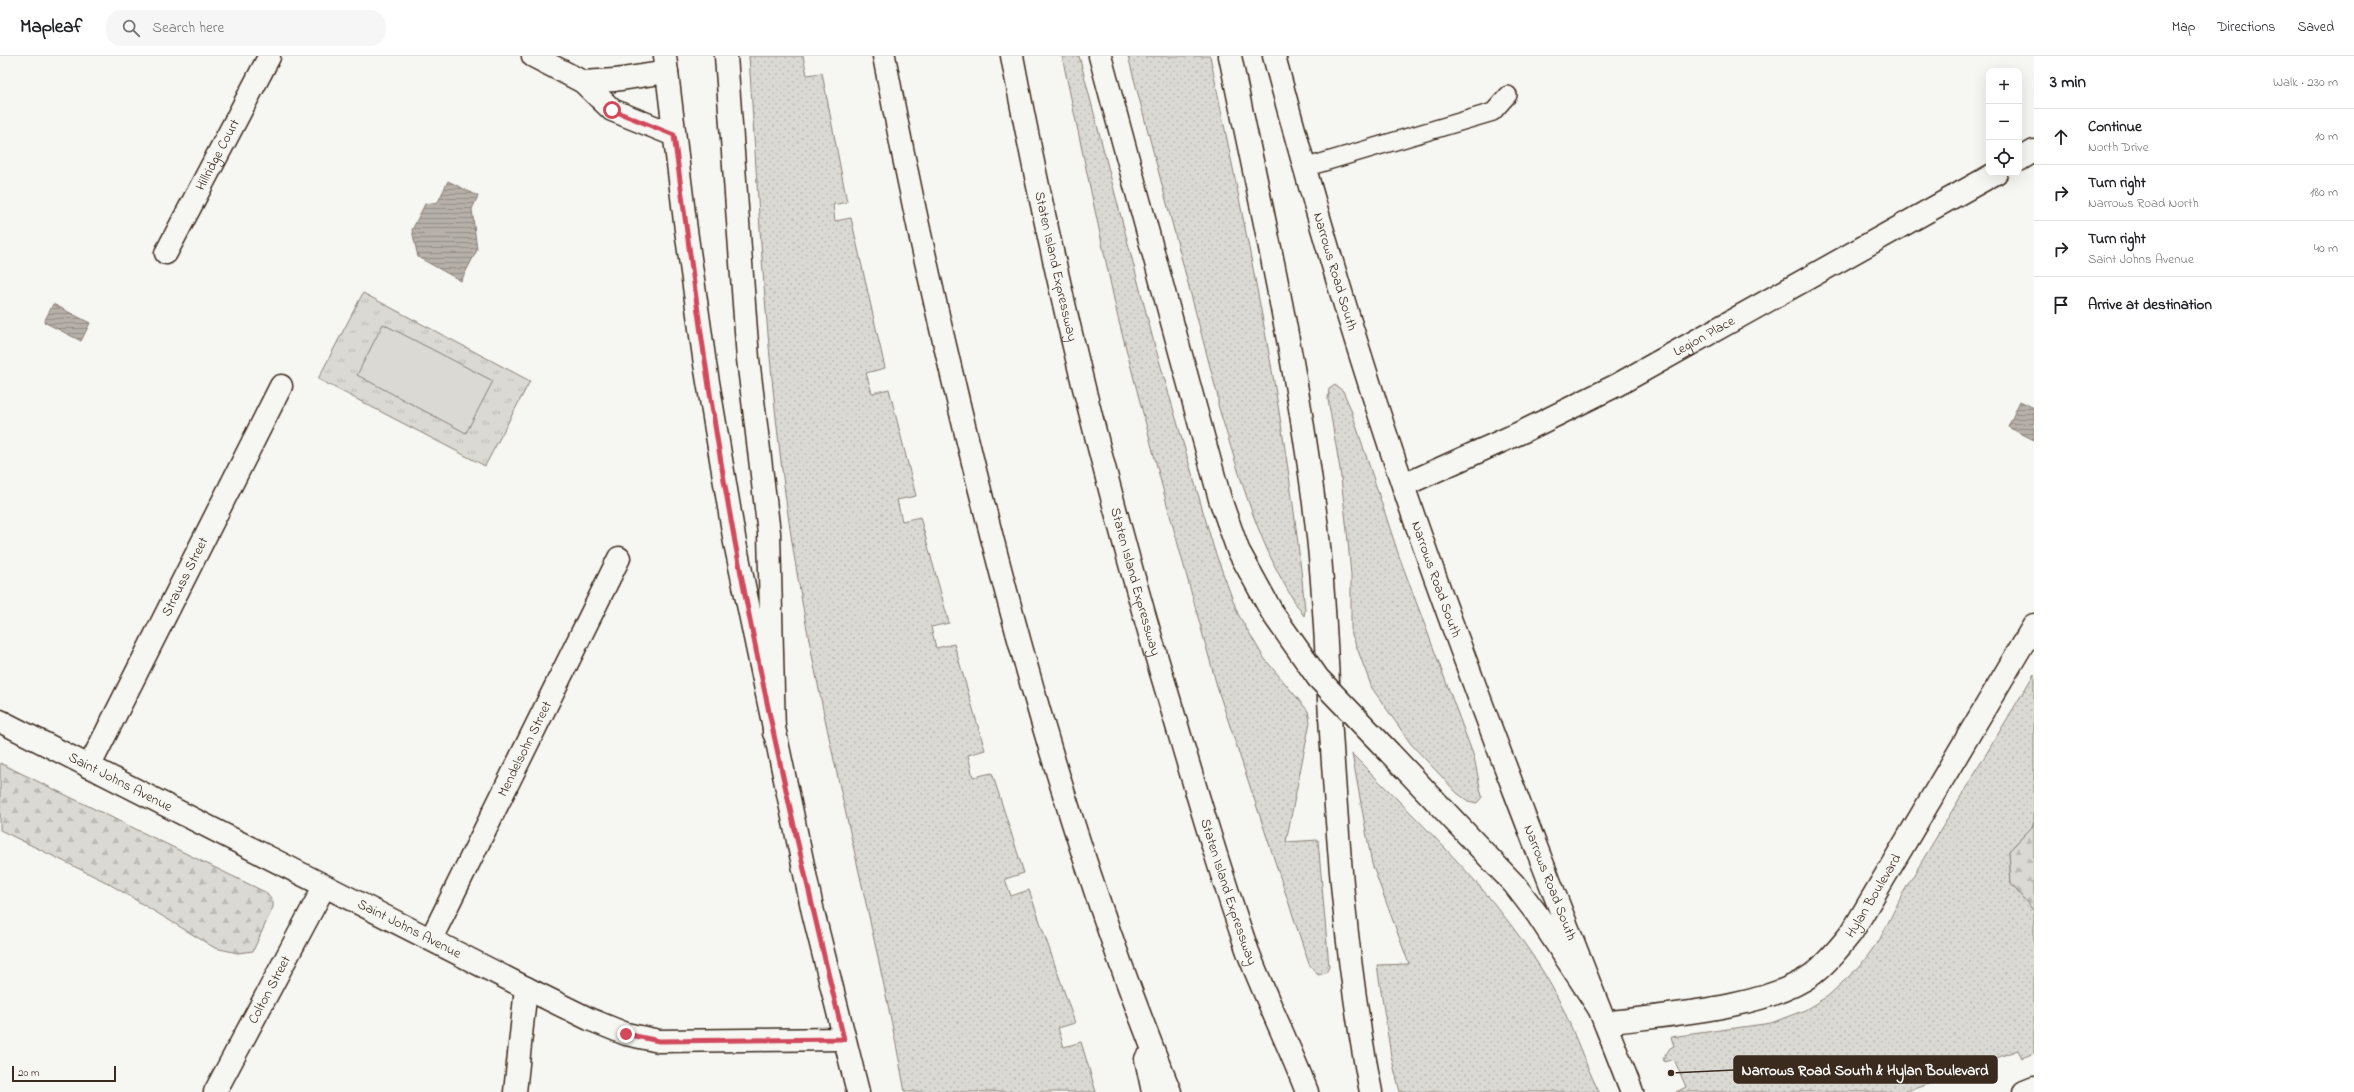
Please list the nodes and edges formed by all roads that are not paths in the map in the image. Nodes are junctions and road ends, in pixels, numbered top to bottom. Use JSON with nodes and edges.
{"nodes":[{"id":1,"x":268,"y":56,"type":"edge"},
{"id":2,"x":533,"y":56,"type":"edge"},
{"id":3,"x":726,"y":56,"type":"edge"},
{"id":4,"x":884,"y":56,"type":"edge"},
{"id":5,"x":1012,"y":56,"type":"edge"},
{"id":6,"x":1100,"y":56,"type":"edge"},
{"id":7,"x":1230,"y":56,"type":"edge"},
{"id":8,"x":1274,"y":56,"type":"edge"},
{"id":9,"x":666,"y":64,"type":"edge"},
{"id":10,"x":582,"y":82,"type":"junction"},
{"id":11,"x":1508,"y":95,"type":"dead end"},
{"id":12,"x":674,"y":135,"type":"junction"},
{"id":13,"x":2034,"y":152,"type":"edge"},
{"id":14,"x":2022,"y":158,"type":"edge"},
{"id":15,"x":1304,"y":168,"type":"junction"},
{"id":16,"x":1991,"y":176,"type":"edge"},
{"id":17,"x":166,"y":253,"type":"dead end"},
{"id":18,"x":281,"y":386,"type":"dead end"},
{"id":19,"x":1404,"y":485,"type":"junction"},
{"id":20,"x":618,"y":558,"type":"dead end"},
{"id":21,"x":2034,"y":625,"type":"edge"},
{"id":22,"x":0,"y":721,"type":"edge"},
{"id":23,"x":774,"y":733,"type":"junction"},
{"id":24,"x":88,"y":767,"type":"junction"},
{"id":25,"x":324,"y":887,"type":"junction"},
{"id":26,"x":431,"y":939,"type":"junction"},
{"id":27,"x":526,"y":988,"type":"junction"},
{"id":28,"x":1136,"y":1009,"type":"junction"},
{"id":29,"x":1602,"y":1015,"type":"junction"},
{"id":30,"x":844,"y":1039,"type":"junction"},
{"id":31,"x":2034,"y":1088,"type":"edge"},
{"id":32,"x":215,"y":1092,"type":"edge"},
{"id":33,"x":515,"y":1092,"type":"edge"},
{"id":34,"x":858,"y":1092,"type":"edge"},
{"id":35,"x":1153,"y":1092,"type":"edge"},
{"id":36,"x":1170,"y":1092,"type":"edge"},
{"id":37,"x":1307,"y":1092,"type":"edge"},
{"id":38,"x":1371,"y":1092,"type":"edge"},
{"id":39,"x":1632,"y":1092,"type":"edge"},
{"id":40,"x":2024,"y":1092,"type":"edge"}],
"edges":[{"from":1,"to":17,"type":"main road","name":"Hillridge Court"},
{"from":2,"to":10,"type":"main road"},
{"from":3,"to":23,"type":"main road"},
{"from":4,"to":28,"type":"main road"},
{"from":5,"to":37,"type":"main road","name":"Staten Island Expressway"},
{"from":6,"to":29,"type":"main road","bridge":true},
{"from":7,"to":38,"type":"main road"},
{"from":8,"to":15,"type":"main road","name":"Narrows Road South"},
{"from":9,"to":10,"type":"main road"},
{"from":9,"to":12,"type":"main road"},
{"from":10,"to":12,"type":"main road"},
{"from":11,"to":15,"type":"lane"},
{"from":12,"to":23,"type":"main road"},
{"from":13,"to":14,"type":"main road"},
{"from":15,"to":19,"type":"main road","name":"Narrows Road South"},
{"from":16,"to":19,"type":"main road","name":"Legion Place"},
{"from":18,"to":24,"type":"main road","name":"Strauss Street"},
{"from":19,"to":29,"type":"main road","name":"Narrows Road South"},
{"from":20,"to":26,"type":"main road","name":"Mendelsohn Street"},
{"from":21,"to":29,"type":"main road","name":"Hylan Boulevard"},
{"from":22,"to":24,"type":"main road","name":"Saint Johns Avenue"},
{"from":23,"to":30,"type":"main road"},
{"from":24,"to":25,"type":"main road","name":"Saint Johns Avenue"},
{"from":25,"to":26,"type":"main road","name":"Saint Johns Avenue"},
{"from":25,"to":32,"type":"main road","name":"Colton Street"},
{"from":26,"to":27,"type":"main road","name":"Saint Johns Avenue"},
{"from":27,"to":30,"type":"main road","name":"Saint Johns Avenue"},
{"from":27,"to":33,"type":"main road"},
{"from":28,"to":35,"type":"main road"},
{"from":28,"to":36,"type":"main road"},
{"from":29,"to":39,"type":"main road","name":"Narrows Road South"},
{"from":30,"to":34,"type":"main road"},
{"from":31,"to":40,"type":"main road"}]}
